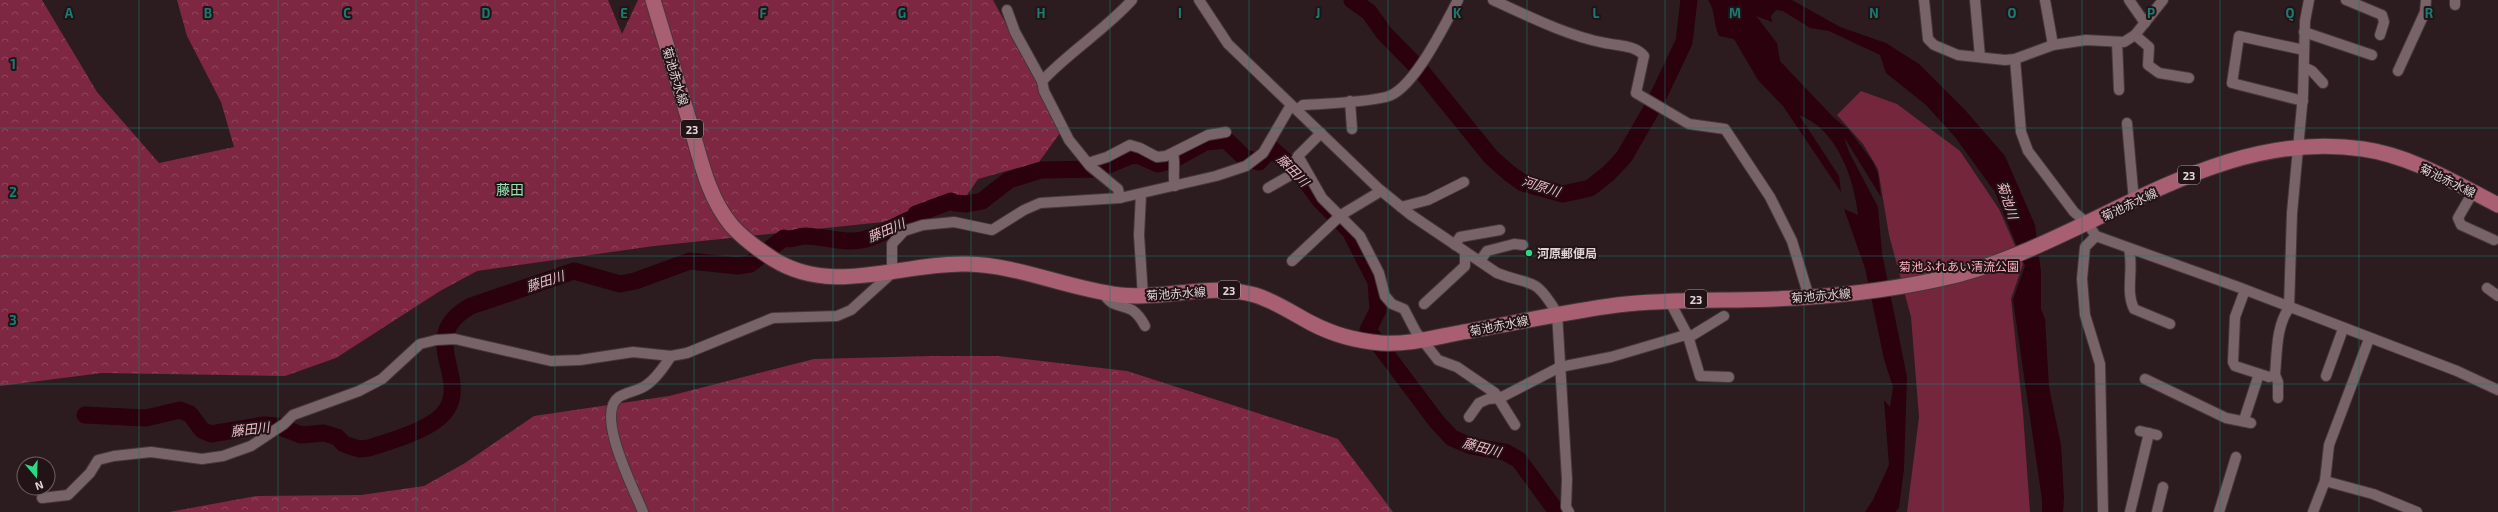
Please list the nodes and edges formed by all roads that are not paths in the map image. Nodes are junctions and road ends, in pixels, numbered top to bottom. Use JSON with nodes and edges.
{"nodes":[{"id":1,"x":653,"y":0,"type":"edge"},
{"id":2,"x":1132,"y":0,"type":"edge"},
{"id":3,"x":1199,"y":0,"type":"edge"},
{"id":4,"x":1458,"y":0,"type":"edge"},
{"id":5,"x":1493,"y":0,"type":"edge"},
{"id":6,"x":1924,"y":0,"type":"edge"},
{"id":7,"x":1975,"y":0,"type":"edge"},
{"id":8,"x":2045,"y":0,"type":"edge"},
{"id":9,"x":2129,"y":0,"type":"edge"},
{"id":10,"x":2163,"y":0,"type":"edge"},
{"id":11,"x":2308,"y":0,"type":"edge"},
{"id":12,"x":2346,"y":0,"type":"edge"},
{"id":13,"x":2426,"y":0,"type":"edge"},
{"id":14,"x":1007,"y":10,"type":"dead end"},
{"id":15,"x":2145,"y":23,"type":"junction"},
{"id":16,"x":2304,"y":32,"type":"junction"},
{"id":17,"x":2135,"y":35,"type":"junction"},
{"id":18,"x":2380,"y":35,"type":"dead end"},
{"id":19,"x":2117,"y":42,"type":"junction"},
{"id":20,"x":2053,"y":45,"type":"junction"},
{"id":21,"x":2304,"y":50,"type":"junction"},
{"id":22,"x":2372,"y":55,"type":"dead end"},
{"id":23,"x":1980,"y":57,"type":"junction"},
{"id":24,"x":2015,"y":59,"type":"junction"},
{"id":25,"x":2304,"y":67,"type":"junction"},
{"id":26,"x":2398,"y":71,"type":"dead end"},
{"id":27,"x":2188,"y":78,"type":"dead end"},
{"id":28,"x":1042,"y":81,"type":"junction"},
{"id":29,"x":2323,"y":83,"type":"dead end"},
{"id":30,"x":2119,"y":90,"type":"dead end"},
{"id":31,"x":1350,"y":101,"type":"junction"},
{"id":32,"x":2303,"y":101,"type":"junction"},
{"id":33,"x":1294,"y":107,"type":"junction"},
{"id":34,"x":2127,"y":123,"type":"dead end"},
{"id":35,"x":1352,"y":129,"type":"dead end"},
{"id":36,"x":1226,"y":132,"type":"dead end"},
{"id":37,"x":1321,"y":133,"type":"junction"},
{"id":38,"x":2298,"y":147,"type":"junction"},
{"id":39,"x":1173,"y":154,"type":"junction"},
{"id":40,"x":1298,"y":156,"type":"junction"},
{"id":41,"x":1088,"y":163,"type":"junction"},
{"id":42,"x":1464,"y":182,"type":"dead end"},
{"id":43,"x":1175,"y":186,"type":"junction"},
{"id":44,"x":1268,"y":188,"type":"dead end"},
{"id":45,"x":1381,"y":191,"type":"junction"},
{"id":46,"x":2473,"y":192,"type":"junction"},
{"id":47,"x":1141,"y":194,"type":"junction"},
{"id":48,"x":1120,"y":198,"type":"junction"},
{"id":49,"x":2134,"y":201,"type":"junction"},
{"id":50,"x":2498,"y":205,"type":"edge"},
{"id":51,"x":1401,"y":207,"type":"junction"},
{"id":52,"x":1341,"y":215,"type":"junction"},
{"id":53,"x":2087,"y":223,"type":"junction"},
{"id":54,"x":1500,"y":230,"type":"dead end"},
{"id":55,"x":2096,"y":236,"type":"junction"},
{"id":56,"x":2494,"y":240,"type":"dead end"},
{"id":57,"x":1455,"y":244,"type":"junction"},
{"id":58,"x":1522,"y":245,"type":"dead end"},
{"id":59,"x":2129,"y":249,"type":"junction"},
{"id":60,"x":1465,"y":252,"type":"junction"},
{"id":61,"x":1292,"y":261,"type":"dead end"},
{"id":62,"x":1480,"y":261,"type":"junction"},
{"id":63,"x":892,"y":273,"type":"junction"},
{"id":64,"x":2487,"y":288,"type":"dead end"},
{"id":65,"x":2245,"y":290,"type":"junction"},
{"id":66,"x":1103,"y":292,"type":"junction"},
{"id":67,"x":1143,"y":296,"type":"junction"},
{"id":68,"x":2498,"y":296,"type":"edge"},
{"id":69,"x":1809,"y":297,"type":"junction"},
{"id":70,"x":1669,"y":300,"type":"junction"},
{"id":71,"x":1424,"y":304,"type":"dead end"},
{"id":72,"x":2289,"y":308,"type":"junction"},
{"id":73,"x":1557,"y":313,"type":"junction"},
{"id":74,"x":1724,"y":316,"type":"dead end"},
{"id":75,"x":2170,"y":324,"type":"dead end"},
{"id":76,"x":1145,"y":326,"type":"dead end"},
{"id":77,"x":2343,"y":329,"type":"junction"},
{"id":78,"x":1688,"y":336,"type":"junction"},
{"id":79,"x":2369,"y":339,"type":"junction"},
{"id":80,"x":1422,"y":340,"type":"junction"},
{"id":81,"x":671,"y":356,"type":"junction"},
{"id":82,"x":1560,"y":367,"type":"junction"},
{"id":83,"x":2259,"y":374,"type":"junction"},
{"id":84,"x":2275,"y":375,"type":"junction"},
{"id":85,"x":2326,"y":376,"type":"dead end"},
{"id":86,"x":1729,"y":377,"type":"dead end"},
{"id":87,"x":2145,"y":379,"type":"dead end"},
{"id":88,"x":2498,"y":390,"type":"edge"},
{"id":89,"x":1500,"y":398,"type":"junction"},
{"id":90,"x":2278,"y":398,"type":"dead end"},
{"id":91,"x":1469,"y":417,"type":"dead end"},
{"id":92,"x":1515,"y":425,"type":"dead end"},
{"id":93,"x":2149,"y":433,"type":"dead end"},
{"id":94,"x":2236,"y":457,"type":"dead end"},
{"id":95,"x":2325,"y":481,"type":"junction"},
{"id":96,"x":2163,"y":487,"type":"dead end"},
{"id":97,"x":42,"y":498,"type":"dead end"},
{"id":98,"x":644,"y":512,"type":"edge"},
{"id":99,"x":1569,"y":512,"type":"edge"},
{"id":100,"x":2103,"y":512,"type":"edge"},
{"id":101,"x":2130,"y":512,"type":"edge"},
{"id":102,"x":2157,"y":512,"type":"edge"},
{"id":103,"x":2219,"y":512,"type":"edge"},
{"id":104,"x":2313,"y":512,"type":"edge"},
{"id":105,"x":2417,"y":512,"type":"edge"}],
"edges":[{"from":1,"to":63,"type":"main road","name":"菊池赤水線","number":"23"},
{"from":2,"to":28,"type":"street"},
{"from":3,"to":33,"type":"street"},
{"from":4,"to":31,"type":"street"},
{"from":5,"to":69,"type":"street"},
{"from":6,"to":23,"type":"street"},
{"from":7,"to":23,"type":"street"},
{"from":8,"to":20,"type":"street"},
{"from":9,"to":15,"type":"street"},
{"from":10,"to":15,"type":"street"},
{"from":11,"to":16,"type":"street"},
{"from":12,"to":18,"type":"street"},
{"from":13,"to":26,"type":"street"},
{"from":14,"to":28,"type":"street"},
{"from":15,"to":17,"type":"street"},
{"from":16,"to":21,"type":"street"},
{"from":16,"to":22,"type":"street"},
{"from":17,"to":19,"type":"street"},
{"from":17,"to":27,"type":"street"},
{"from":19,"to":20,"type":"street"},
{"from":19,"to":30,"type":"street"},
{"from":20,"to":24,"type":"street"},
{"from":21,"to":25,"type":"street"},
{"from":21,"to":32,"type":"street"},
{"from":23,"to":24,"type":"street"},
{"from":24,"to":53,"type":"street"},
{"from":25,"to":29,"type":"street"},
{"from":25,"to":32,"type":"street"},
{"from":28,"to":41,"type":"street"},
{"from":31,"to":33,"type":"street"},
{"from":31,"to":35,"type":"street"},
{"from":32,"to":38,"type":"street"},
{"from":33,"to":37,"type":"street"},
{"from":33,"to":43,"type":"street"},
{"from":34,"to":49,"type":"street"},
{"from":36,"to":39,"type":"street"},
{"from":37,"to":40,"type":"street"},
{"from":37,"to":45,"type":"street"},
{"from":38,"to":46,"type":"main road","name":"菊池赤水線","number":"23"},
{"from":38,"to":49,"type":"main road","name":"菊池赤水線","number":"23"},
{"from":38,"to":72,"type":"street"},
{"from":39,"to":41,"type":"street"},
{"from":39,"to":43,"type":"street"},
{"from":40,"to":44,"type":"street"},
{"from":40,"to":52,"type":"street"},
{"from":41,"to":48,"type":"street"},
{"from":42,"to":51,"type":"street"},
{"from":43,"to":47,"type":"street"},
{"from":45,"to":51,"type":"street"},
{"from":45,"to":52,"type":"street"},
{"from":46,"to":50,"type":"main road","name":"菊池赤水線","number":"23"},
{"from":46,"to":56,"type":"street"},
{"from":47,"to":48,"type":"street"},
{"from":47,"to":67,"type":"street"},
{"from":48,"to":63,"type":"street"},
{"from":49,"to":53,"type":"main road","name":"菊池赤水線","number":"23"},
{"from":51,"to":57,"type":"street"},
{"from":52,"to":61,"type":"street"},
{"from":52,"to":80,"type":"street"},
{"from":53,"to":55,"type":"street"},
{"from":53,"to":69,"type":"main road","name":"菊池赤水線","number":"23"},
{"from":54,"to":57,"type":"street"},
{"from":55,"to":59,"type":"street"},
{"from":55,"to":100,"type":"street"},
{"from":57,"to":60,"type":"street"},
{"from":58,"to":62,"type":"street"},
{"from":59,"to":65,"type":"street"},
{"from":59,"to":75,"type":"street"},
{"from":60,"to":62,"type":"street"},
{"from":60,"to":71,"type":"street"},
{"from":62,"to":73,"type":"street"},
{"from":63,"to":66,"type":"main road","name":"菊池赤水線","number":"23"},
{"from":63,"to":81,"type":"street"},
{"from":64,"to":68,"type":"street"},
{"from":65,"to":72,"type":"street"},
{"from":65,"to":83,"type":"street"},
{"from":66,"to":67,"type":"main road","name":"菊池赤水線","number":"23"},
{"from":66,"to":76,"type":"street"},
{"from":67,"to":80,"type":"main road","name":"菊池赤水線","number":"23"},
{"from":69,"to":70,"type":"main road","name":"菊池赤水線","number":"23"},
{"from":70,"to":73,"type":"main road","name":"菊池赤水線","number":"23"},
{"from":70,"to":78,"type":"street"},
{"from":72,"to":77,"type":"street"},
{"from":72,"to":84,"type":"street"},
{"from":73,"to":80,"type":"main road","name":"菊池赤水線","number":"23"},
{"from":73,"to":82,"type":"street"},
{"from":74,"to":78,"type":"street"},
{"from":77,"to":79,"type":"street"},
{"from":77,"to":85,"type":"street"},
{"from":78,"to":82,"type":"street"},
{"from":78,"to":86,"type":"street"},
{"from":79,"to":88,"type":"street"},
{"from":79,"to":95,"type":"street"},
{"from":80,"to":89,"type":"street"},
{"from":81,"to":97,"type":"street"},
{"from":81,"to":98,"type":"street"},
{"from":82,"to":89,"type":"street"},
{"from":82,"to":99,"type":"street"},
{"from":83,"to":84,"type":"street"},
{"from":83,"to":87,"type":"street"},
{"from":84,"to":90,"type":"street"},
{"from":89,"to":91,"type":"street"},
{"from":89,"to":92,"type":"street"},
{"from":93,"to":101,"type":"street"},
{"from":94,"to":103,"type":"street"},
{"from":95,"to":104,"type":"street"},
{"from":95,"to":105,"type":"street"},
{"from":96,"to":102,"type":"street"}]}
